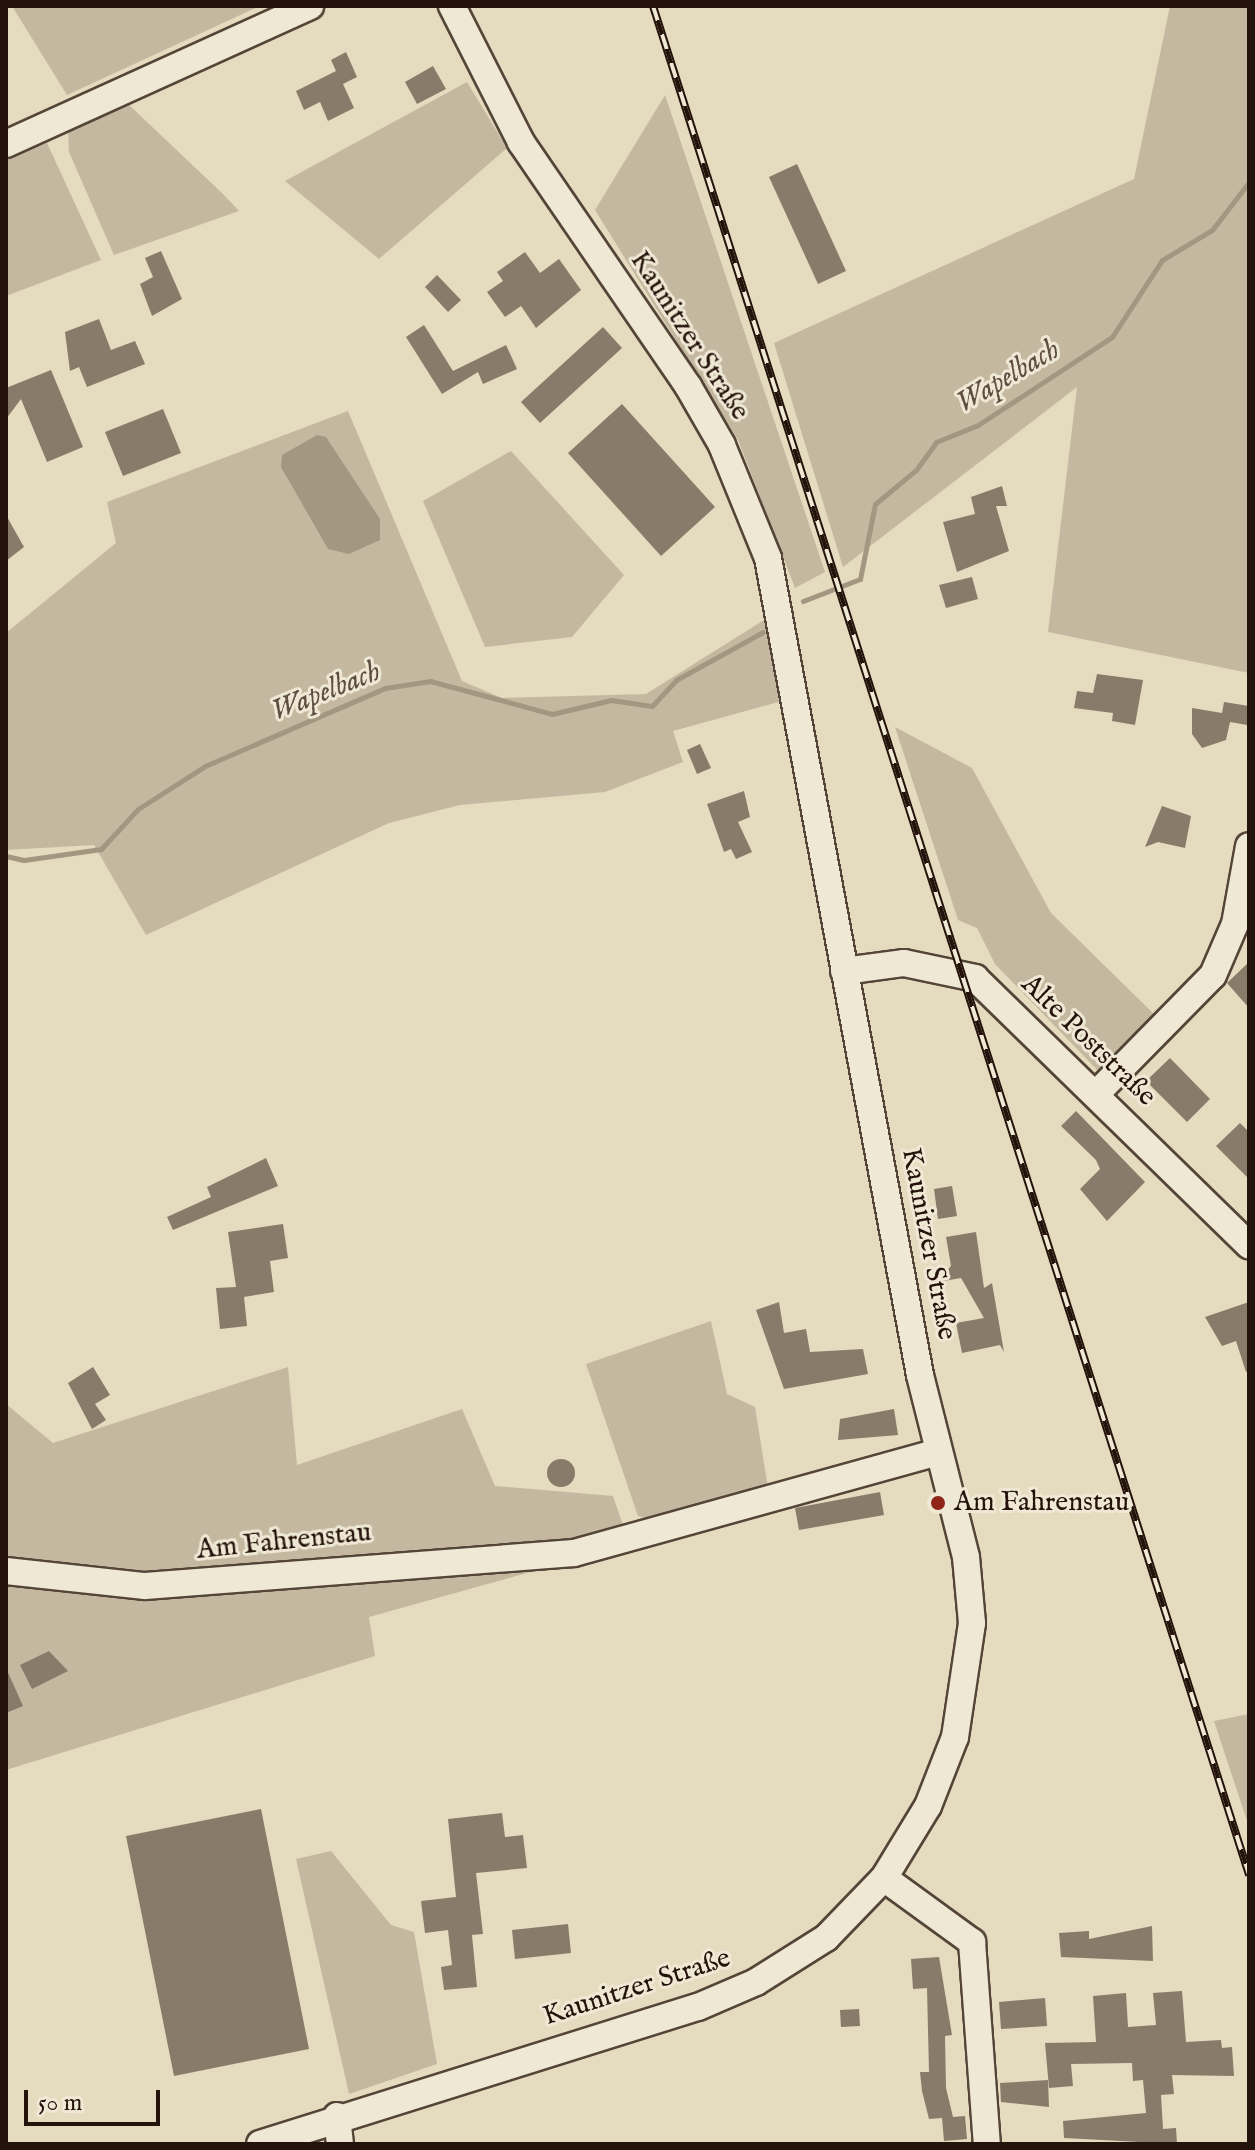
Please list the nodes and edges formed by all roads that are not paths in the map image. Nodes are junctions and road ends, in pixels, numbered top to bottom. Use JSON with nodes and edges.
{"nodes":[{"id":1,"x":310,"y":6,"type":"edge"},
{"id":2,"x":452,"y":6,"type":"edge"},
{"id":3,"x":6,"y":144,"type":"edge"},
{"id":4,"x":1249,"y":846,"type":"edge"},
{"id":5,"x":844,"y":971,"type":"junction"},
{"id":6,"x":1097,"y":1093,"type":"junction"},
{"id":7,"x":1249,"y":1245,"type":"edge"},
{"id":8,"x":938,"y":1452,"type":"junction"},
{"id":9,"x":6,"y":1571,"type":"edge"},
{"id":10,"x":884,"y":1878,"type":"junction"},
{"id":11,"x":337,"y":2116,"type":"junction"},
{"id":12,"x":260,"y":2144,"type":"edge"},
{"id":13,"x":340,"y":2144,"type":"edge"},
{"id":14,"x":987,"y":2144,"type":"edge"}],
"edges":[{"from":1,"to":3,"type":"street"},
{"from":2,"to":5,"type":"street","name":"Kaunitzer Straße"},
{"from":4,"to":6,"type":"street"},
{"from":5,"to":6,"type":"street","name":"Alte Poststraße"},
{"from":5,"to":8,"type":"street","name":"Kaunitzer Straße"},
{"from":6,"to":7,"type":"street","name":"Alte Poststraße"},
{"from":8,"to":9,"type":"street","name":"Am Fahrenstau"},
{"from":8,"to":10,"type":"street","name":"Kaunitzer Straße"},
{"from":10,"to":11,"type":"street","name":"Kaunitzer Straße"},
{"from":10,"to":14,"type":"street"},
{"from":11,"to":12,"type":"street","name":"Kaunitzer Straße"},
{"from":11,"to":13,"type":"street"}]}
